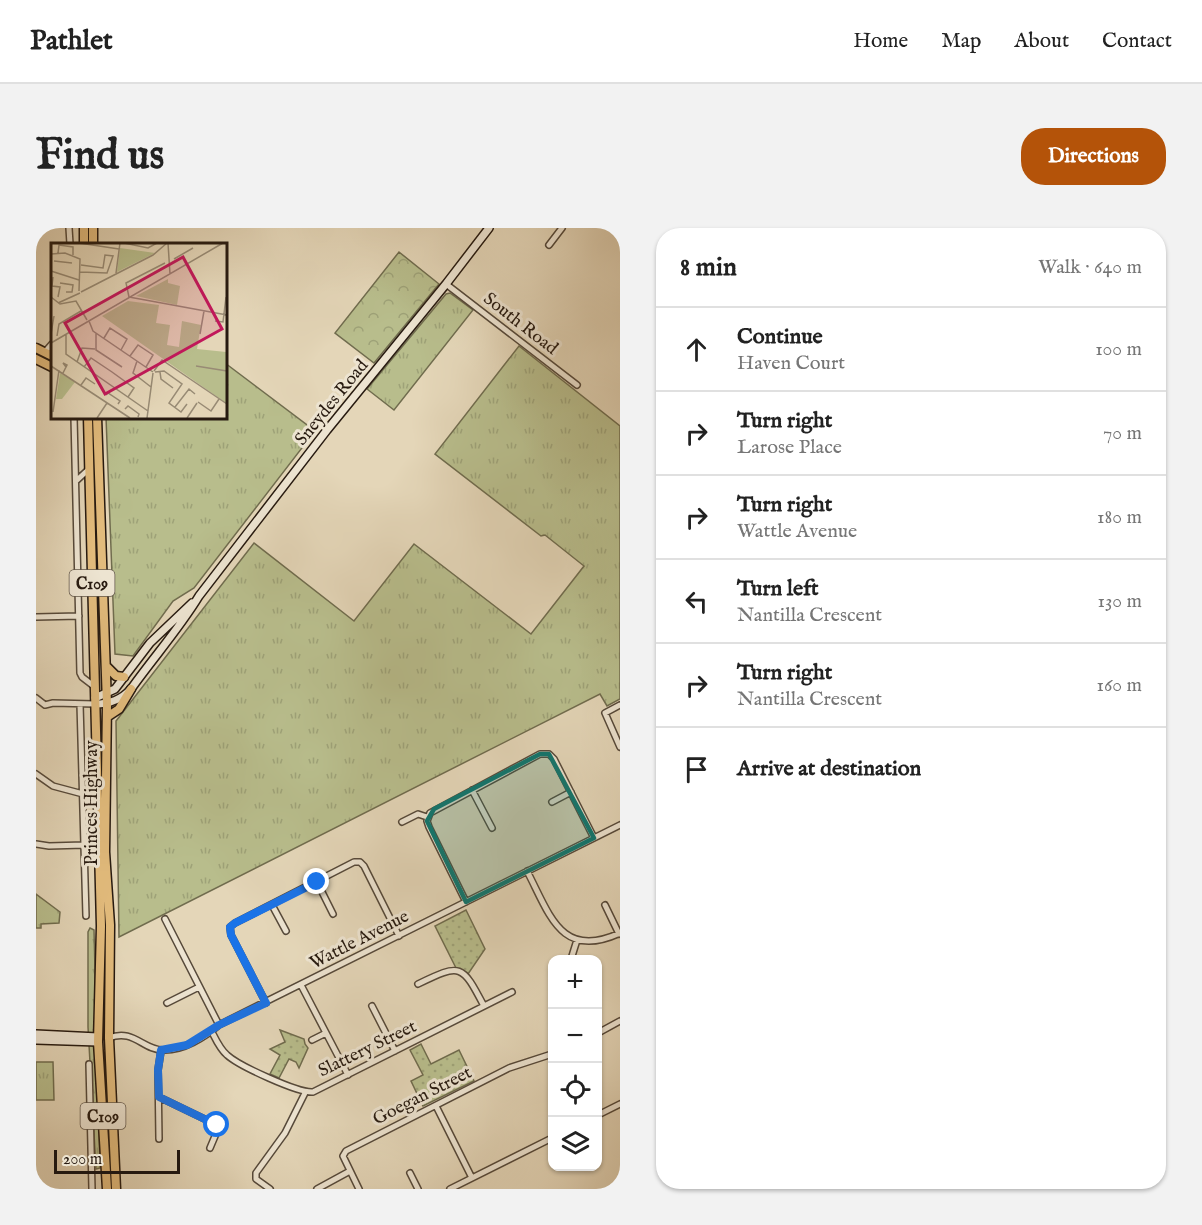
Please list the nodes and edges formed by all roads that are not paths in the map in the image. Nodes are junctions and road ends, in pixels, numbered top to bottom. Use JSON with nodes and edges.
{"nodes":[{"id":1,"x":69,"y":228,"type":"edge"},
{"id":2,"x":489,"y":228,"type":"edge"},
{"id":3,"x":562,"y":228,"type":"edge"},
{"id":4,"x":612,"y":228,"type":"edge"},
{"id":5,"x":620,"y":234,"type":"edge"},
{"id":6,"x":70,"y":243,"type":"edge"},
{"id":7,"x":549,"y":245,"type":"dead end"},
{"id":8,"x":446,"y":284,"type":"junction"},
{"id":9,"x":36,"y":359,"type":"edge"},
{"id":10,"x":51,"y":366,"type":"edge"},
{"id":11,"x":577,"y":385,"type":"dead end"},
{"id":12,"x":74,"y":418,"type":"edge"},
{"id":13,"x":88,"y":418,"type":"edge"},
{"id":14,"x":97,"y":418,"type":"edge"},
{"id":15,"x":89,"y":469,"type":"junction"},
{"id":16,"x":76,"y":481,"type":"junction"},
{"id":17,"x":199,"y":596,"type":"junction"},
{"id":18,"x":36,"y":616,"type":"edge"},
{"id":19,"x":79,"y":616,"type":"junction"},
{"id":20,"x":105,"y":666,"type":"junction"},
{"id":21,"x":124,"y":677,"type":"junction"},
{"id":22,"x":95,"y":687,"type":"junction"},
{"id":23,"x":131,"y":689,"type":"junction"},
{"id":24,"x":36,"y":698,"type":"edge"},
{"id":25,"x":107,"y":699,"type":"junction"},
{"id":26,"x":95,"y":701,"type":"junction"},
{"id":27,"x":77,"y":704,"type":"junction"},
{"id":28,"x":620,"y":705,"type":"edge"},
{"id":29,"x":107,"y":717,"type":"junction"},
{"id":30,"x":620,"y":747,"type":"edge"},
{"id":31,"x":36,"y":774,"type":"edge"},
{"id":32,"x":472,"y":790,"type":"junction"},
{"id":33,"x":571,"y":792,"type":"junction"},
{"id":34,"x":83,"y":794,"type":"junction"},
{"id":35,"x":552,"y":802,"type":"dead end"},
{"id":36,"x":428,"y":817,"type":"junction"},
{"id":37,"x":402,"y":822,"type":"dead end"},
{"id":38,"x":620,"y":825,"type":"edge"},
{"id":39,"x":98,"y":828,"type":"junction"},
{"id":40,"x":492,"y":828,"type":"dead end"},
{"id":41,"x":84,"y":836,"type":"junction"},
{"id":42,"x":106,"y":837,"type":"junction"},
{"id":43,"x":594,"y":838,"type":"junction"},
{"id":44,"x":36,"y":844,"type":"edge"},
{"id":45,"x":84,"y":847,"type":"junction"},
{"id":46,"x":99,"y":848,"type":"junction"},
{"id":47,"x":527,"y":872,"type":"junction"},
{"id":48,"x":317,"y":882,"type":"junction"},
{"id":49,"x":466,"y":902,"type":"junction"},
{"id":50,"x":272,"y":905,"type":"junction"},
{"id":51,"x":605,"y":905,"type":"dead end"},
{"id":52,"x":333,"y":914,"type":"dead end"},
{"id":53,"x":86,"y":916,"type":"dead end"},
{"id":54,"x":165,"y":919,"type":"dead end"},
{"id":55,"x":105,"y":925,"type":"junction"},
{"id":56,"x":286,"y":931,"type":"dead end"},
{"id":57,"x":619,"y":933,"type":"edge"},
{"id":58,"x":399,"y":936,"type":"junction"},
{"id":59,"x":577,"y":940,"type":"junction"},
{"id":60,"x":572,"y":955,"type":"edge"},
{"id":61,"x":418,"y":984,"type":"dead end"},
{"id":62,"x":302,"y":985,"type":"junction"},
{"id":63,"x":199,"y":987,"type":"junction"},
{"id":64,"x":512,"y":992,"type":"dead end"},
{"id":65,"x":167,"y":1003,"type":"dead end"},
{"id":66,"x":266,"y":1003,"type":"junction"},
{"id":67,"x":372,"y":1006,"type":"dead end"},
{"id":68,"x":484,"y":1006,"type":"junction"},
{"id":69,"x":620,"y":1021,"type":"edge"},
{"id":70,"x":219,"y":1025,"type":"junction"},
{"id":71,"x":602,"y":1030,"type":"edge"},
{"id":72,"x":212,"y":1032,"type":"junction"},
{"id":73,"x":326,"y":1033,"type":"junction"},
{"id":74,"x":36,"y":1034,"type":"edge"},
{"id":75,"x":109,"y":1038,"type":"junction"},
{"id":76,"x":98,"y":1039,"type":"junction"},
{"id":77,"x":36,"y":1040,"type":"edge"},
{"id":78,"x":312,"y":1040,"type":"dead end"},
{"id":79,"x":161,"y":1050,"type":"junction"},
{"id":80,"x":395,"y":1051,"type":"junction"},
{"id":81,"x":548,"y":1055,"type":"edge"},
{"id":82,"x":89,"y":1064,"type":"dead end"},
{"id":83,"x":348,"y":1075,"type":"junction"},
{"id":84,"x":305,"y":1093,"type":"junction"},
{"id":85,"x":159,"y":1097,"type":"junction"},
{"id":86,"x":620,"y":1104,"type":"edge"},
{"id":87,"x":436,"y":1106,"type":"junction"},
{"id":88,"x":602,"y":1113,"type":"edge"},
{"id":89,"x":159,"y":1138,"type":"dead end"},
{"id":90,"x":548,"y":1140,"type":"edge"},
{"id":91,"x":210,"y":1148,"type":"dead end"},
{"id":92,"x":350,"y":1171,"type":"junction"},
{"id":93,"x":410,"y":1173,"type":"dead end"},
{"id":94,"x":111,"y":1176,"type":"junction"},
{"id":95,"x":92,"y":1178,"type":"junction"},
{"id":96,"x":472,"y":1178,"type":"junction"},
{"id":97,"x":92,"y":1189,"type":"edge"},
{"id":98,"x":107,"y":1189,"type":"edge"},
{"id":99,"x":116,"y":1189,"type":"edge"},
{"id":100,"x":270,"y":1189,"type":"edge"},
{"id":101,"x":317,"y":1189,"type":"edge"},
{"id":102,"x":359,"y":1189,"type":"edge"},
{"id":103,"x":418,"y":1189,"type":"edge"},
{"id":104,"x":450,"y":1189,"type":"edge"}],
"edges":[{"from":1,"to":6,"type":"street"},
{"from":2,"to":8,"type":"main road","name":"Sneydes Road"},
{"from":3,"to":7,"type":"street"},
{"from":4,"to":5,"type":"street"},
{"from":8,"to":11,"type":"street","name":"South Road"},
{"from":8,"to":17,"type":"main road","name":"Sneydes Road"},
{"from":9,"to":10,"type":"highway"},
{"from":12,"to":16,"type":"street"},
{"from":13,"to":15,"type":"highway","name":"Princes Highway","number":"C109"},
{"from":14,"to":20,"type":"highway","name":"Princes Highway","number":"C109"},
{"from":15,"to":16,"type":"street"},
{"from":15,"to":22,"type":"highway","name":"Princes Highway","number":"C109"},
{"from":16,"to":19,"type":"street"},
{"from":17,"to":21,"type":"main road","name":"Sneydes Road"},
{"from":17,"to":23,"type":"main road","name":"Sneydes Road"},
{"from":18,"to":19,"type":"street"},
{"from":19,"to":22,"type":"street"},
{"from":20,"to":21,"type":"highway"},
{"from":20,"to":25,"type":"highway","name":"Princes Highway","number":"C109"},
{"from":21,"to":25,"type":"main road","name":"Sneydes Road"},
{"from":22,"to":26,"type":"highway","name":"Princes Highway","number":"C109"},
{"from":23,"to":25,"type":"main road","name":"Sneydes Road"},
{"from":23,"to":29,"type":"highway"},
{"from":24,"to":27,"type":"street"},
{"from":25,"to":26,"type":"main road","name":"Sneydes Road"},
{"from":25,"to":29,"type":"highway","name":"Princes Highway","number":"C109"},
{"from":26,"to":27,"type":"street"},
{"from":26,"to":39,"type":"highway","name":"Princes Highway","number":"C109"},
{"from":27,"to":34,"type":"street"},
{"from":28,"to":30,"type":"street"},
{"from":29,"to":42,"type":"highway","name":"Princes Highway","number":"C109"},
{"from":31,"to":34,"type":"street"},
{"from":32,"to":33,"type":"street"},
{"from":32,"to":36,"type":"street"},
{"from":32,"to":40,"type":"street"},
{"from":33,"to":35,"type":"street"},
{"from":33,"to":43,"type":"street"},
{"from":34,"to":41,"type":"street"},
{"from":36,"to":37,"type":"street"},
{"from":36,"to":49,"type":"street"},
{"from":38,"to":43,"type":"street","name":"Wattle Avenue"},
{"from":39,"to":41,"type":"street","name":"Princes Highway"},
{"from":39,"to":46,"type":"highway","name":"Princes Highway","number":"C109"},
{"from":41,"to":45,"type":"street"},
{"from":42,"to":46,"type":"highway"},
{"from":42,"to":55,"type":"highway","name":"Princes Highway","number":"C109"},
{"from":43,"to":47,"type":"street","name":"Wattle Avenue"},
{"from":44,"to":45,"type":"street","name":"Princes Highway"},
{"from":45,"to":46,"type":"street","name":"Princes Highway"},
{"from":45,"to":53,"type":"street"},
{"from":46,"to":55,"type":"highway","name":"Princes Highway","number":"C109"},
{"from":47,"to":49,"type":"street","name":"Wattle Avenue"},
{"from":47,"to":59,"type":"street"},
{"from":48,"to":50,"type":"street"},
{"from":48,"to":52,"type":"street"},
{"from":48,"to":58,"type":"street"},
{"from":49,"to":58,"type":"street","name":"Wattle Avenue"},
{"from":50,"to":56,"type":"street"},
{"from":50,"to":66,"type":"street"},
{"from":51,"to":57,"type":"street"},
{"from":54,"to":63,"type":"street"},
{"from":55,"to":75,"type":"highway","name":"Princes Highway","number":"C109"},
{"from":55,"to":76,"type":"highway","name":"Princes Highway","number":"C109"},
{"from":57,"to":59,"type":"street"},
{"from":58,"to":62,"type":"street","name":"Wattle Avenue"},
{"from":59,"to":60,"type":"street"},
{"from":61,"to":68,"type":"street"},
{"from":62,"to":66,"type":"street","name":"Wattle Avenue"},
{"from":62,"to":73,"type":"street"},
{"from":63,"to":65,"type":"street"},
{"from":63,"to":70,"type":"street"},
{"from":64,"to":68,"type":"street","name":"Slattery Street"},
{"from":66,"to":70,"type":"street","name":"Wattle Avenue"},
{"from":67,"to":80,"type":"street"},
{"from":68,"to":80,"type":"street","name":"Slattery Street"},
{"from":69,"to":71,"type":"street"},
{"from":70,"to":72,"type":"street","name":"Wattle Avenue"},
{"from":72,"to":79,"type":"street","name":"Wattle Avenue"},
{"from":72,"to":84,"type":"street","name":"Slattery Street"},
{"from":73,"to":78,"type":"street"},
{"from":73,"to":83,"type":"street"},
{"from":74,"to":76,"type":"main road"},
{"from":75,"to":76,"type":"highway"},
{"from":75,"to":79,"type":"street"},
{"from":75,"to":94,"type":"highway","name":"Princes Highway","number":"C109"},
{"from":76,"to":77,"type":"main road"},
{"from":76,"to":94,"type":"highway","name":"Princes Highway","number":"C109"},
{"from":79,"to":85,"type":"street"},
{"from":80,"to":83,"type":"street","name":"Slattery Street"},
{"from":81,"to":87,"type":"street","name":"Goegan Street"},
{"from":82,"to":95,"type":"street"},
{"from":83,"to":84,"type":"street","name":"Slattery Street"},
{"from":84,"to":100,"type":"street"},
{"from":85,"to":89,"type":"street"},
{"from":85,"to":91,"type":"street"},
{"from":86,"to":88,"type":"street"},
{"from":87,"to":92,"type":"street","name":"Goegan Street"},
{"from":87,"to":96,"type":"street"},
{"from":90,"to":96,"type":"street"},
{"from":92,"to":101,"type":"street"},
{"from":92,"to":102,"type":"street"},
{"from":93,"to":103,"type":"street"},
{"from":94,"to":95,"type":"street"},
{"from":94,"to":98,"type":"highway","name":"Princes Highway","number":"C109"},
{"from":94,"to":99,"type":"highway","name":"Princes Highway","number":"C109"},
{"from":95,"to":97,"type":"street"},
{"from":96,"to":104,"type":"street"}]}
